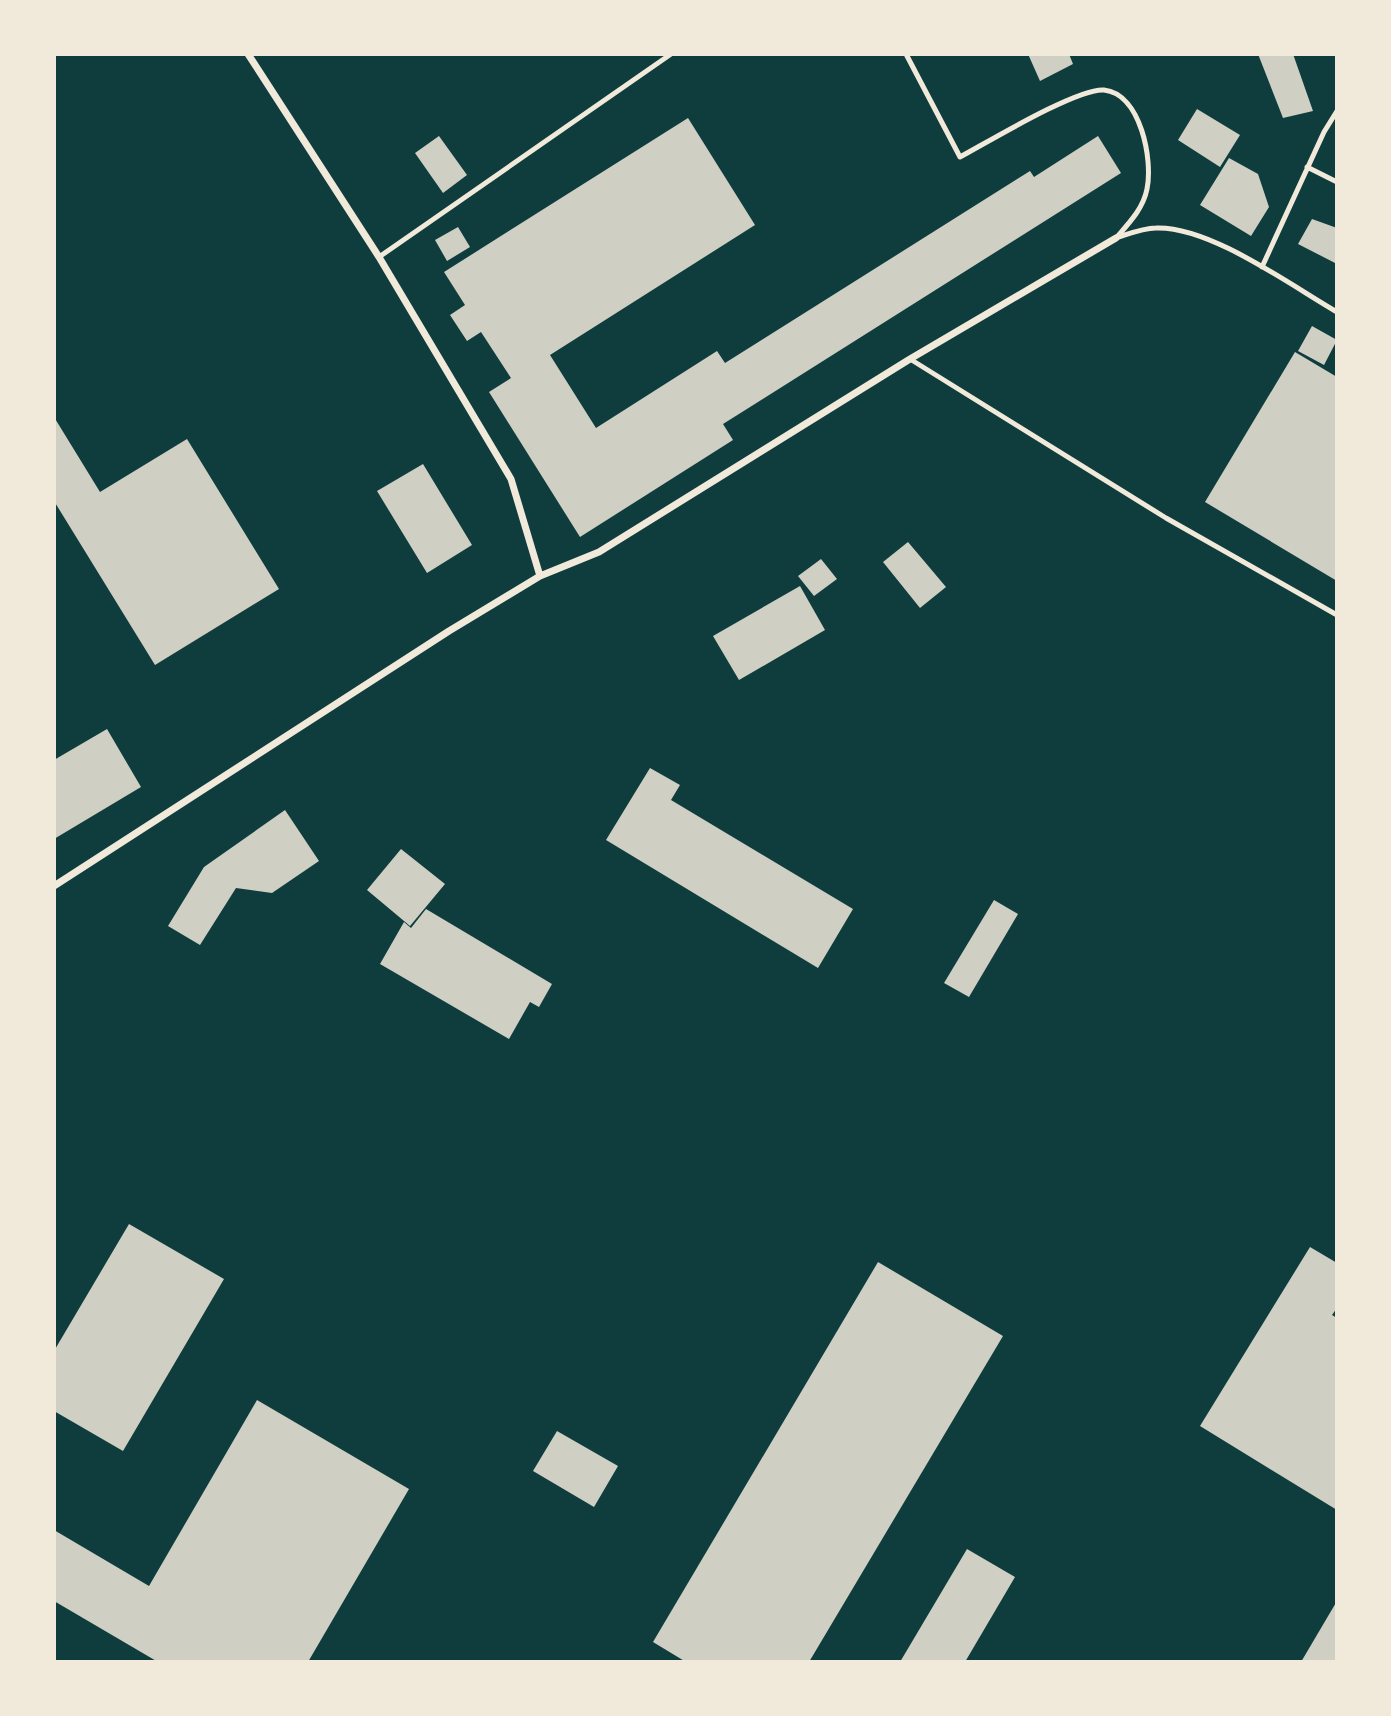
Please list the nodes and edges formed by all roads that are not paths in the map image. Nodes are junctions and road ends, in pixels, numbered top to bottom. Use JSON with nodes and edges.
{"nodes":[{"id":1,"x":248,"y":54,"type":"edge"},
{"id":2,"x":671,"y":54,"type":"edge"},
{"id":3,"x":906,"y":54,"type":"edge"},
{"id":4,"x":1337,"y":111,"type":"edge"},
{"id":5,"x":1307,"y":167,"type":"junction"},
{"id":6,"x":1337,"y":182,"type":"edge"},
{"id":7,"x":1116,"y":238,"type":"junction"},
{"id":8,"x":379,"y":257,"type":"junction"},
{"id":9,"x":1262,"y":267,"type":"junction"},
{"id":10,"x":1337,"y":312,"type":"edge"},
{"id":11,"x":909,"y":359,"type":"junction"},
{"id":12,"x":540,"y":576,"type":"junction"},
{"id":13,"x":1337,"y":614,"type":"edge"},
{"id":14,"x":54,"y":886,"type":"edge"}],
"edges":[{"from":1,"to":8,"type":"street"},
{"from":2,"to":8,"type":"lane"},
{"from":3,"to":7,"type":"lane"},
{"from":4,"to":5,"type":"lane"},
{"from":5,"to":6,"type":"lane"},
{"from":5,"to":9,"type":"lane"},
{"from":7,"to":9,"type":"lane"},
{"from":7,"to":11,"type":"street"},
{"from":8,"to":12,"type":"street"},
{"from":9,"to":10,"type":"lane"},
{"from":11,"to":12,"type":"street"},
{"from":11,"to":13,"type":"lane"},
{"from":12,"to":14,"type":"street"}]}
